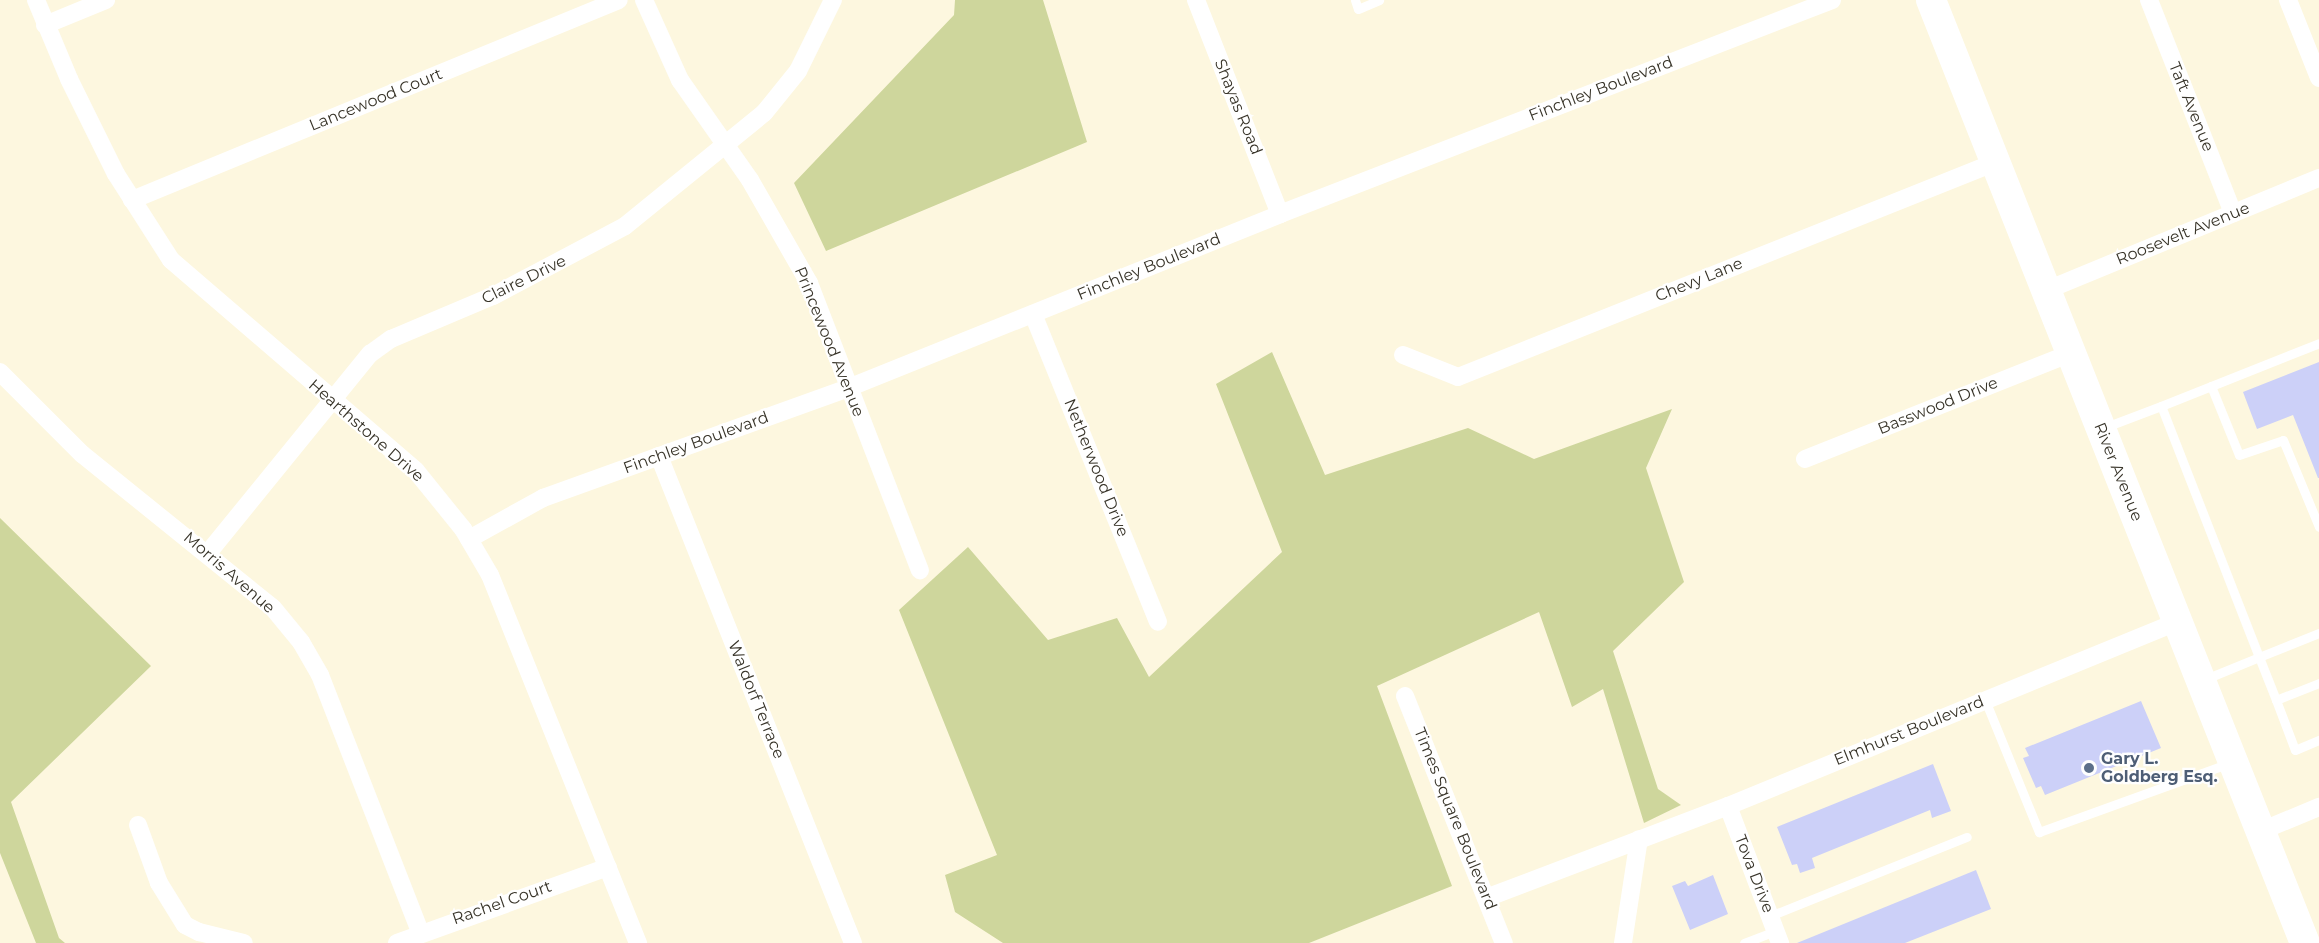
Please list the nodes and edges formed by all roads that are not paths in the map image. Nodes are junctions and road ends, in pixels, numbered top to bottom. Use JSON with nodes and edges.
{"nodes":[{"id":1,"x":36,"y":0,"type":"edge"},
{"id":2,"x":106,"y":0,"type":"edge"},
{"id":3,"x":619,"y":0,"type":"edge"},
{"id":4,"x":644,"y":0,"type":"edge"},
{"id":5,"x":833,"y":0,"type":"edge"},
{"id":6,"x":1196,"y":0,"type":"edge"},
{"id":7,"x":1354,"y":0,"type":"edge"},
{"id":8,"x":1379,"y":0,"type":"edge"},
{"id":9,"x":1832,"y":0,"type":"edge"},
{"id":10,"x":1931,"y":0,"type":"edge"},
{"id":11,"x":2149,"y":0,"type":"edge"},
{"id":12,"x":2288,"y":0,"type":"edge"},
{"id":13,"x":45,"y":24,"type":"junction"},
{"id":14,"x":2319,"y":78,"type":"edge"},
{"id":15,"x":725,"y":146,"type":"junction"},
{"id":16,"x":1996,"y":162,"type":"junction"},
{"id":17,"x":2319,"y":178,"type":"edge"},
{"id":18,"x":132,"y":200,"type":"junction"},
{"id":19,"x":2234,"y":213,"type":"junction"},
{"id":20,"x":1280,"y":214,"type":"junction"},
{"id":21,"x":2047,"y":290,"type":"junction"},
{"id":22,"x":1034,"y":314,"type":"junction"},
{"id":23,"x":2319,"y":343,"type":"edge"},
{"id":24,"x":2071,"y":353,"type":"junction"},
{"id":25,"x":1403,"y":355,"type":"dead end"},
{"id":26,"x":0,"y":372,"type":"edge"},
{"id":27,"x":2211,"y":386,"type":"junction"},
{"id":28,"x":848,"y":388,"type":"junction"},
{"id":29,"x":331,"y":399,"type":"junction"},
{"id":30,"x":2162,"y":406,"type":"junction"},
{"id":31,"x":2101,"y":429,"type":"junction"},
{"id":32,"x":659,"y":456,"type":"junction"},
{"id":33,"x":1805,"y":459,"type":"dead end"},
{"id":34,"x":2319,"y":527,"type":"edge"},
{"id":35,"x":469,"y":539,"type":"junction"},
{"id":36,"x":208,"y":553,"type":"junction"},
{"id":37,"x":920,"y":570,"type":"dead end"},
{"id":38,"x":2178,"y":621,"type":"junction"},
{"id":39,"x":1158,"y":622,"type":"dead end"},
{"id":40,"x":2319,"y":633,"type":"edge"},
{"id":41,"x":2259,"y":657,"type":"junction"},
{"id":42,"x":2201,"y":681,"type":"junction"},
{"id":43,"x":2319,"y":683,"type":"edge"},
{"id":44,"x":1405,"y":696,"type":"dead end"},
{"id":45,"x":1984,"y":700,"type":"junction"},
{"id":46,"x":2276,"y":700,"type":"junction"},
{"id":47,"x":2319,"y":740,"type":"edge"},
{"id":48,"x":2234,"y":762,"type":"junction"},
{"id":49,"x":1728,"y":806,"type":"junction"},
{"id":50,"x":2319,"y":807,"type":"edge"},
{"id":51,"x":138,"y":825,"type":"dead end"},
{"id":52,"x":2261,"y":831,"type":"junction"},
{"id":53,"x":1967,"y":837,"type":"dead end"},
{"id":54,"x":1639,"y":839,"type":"junction"},
{"id":55,"x":608,"y":867,"type":"junction"},
{"id":56,"x":1486,"y":898,"type":"junction"},
{"id":57,"x":1775,"y":930,"type":"edge"},
{"id":58,"x":420,"y":932,"type":"junction"},
{"id":59,"x":244,"y":943,"type":"edge"},
{"id":60,"x":397,"y":943,"type":"edge"},
{"id":61,"x":638,"y":943,"type":"edge"},
{"id":62,"x":853,"y":943,"type":"edge"},
{"id":63,"x":1504,"y":943,"type":"edge"},
{"id":64,"x":1623,"y":943,"type":"edge"},
{"id":65,"x":1744,"y":943,"type":"edge"},
{"id":66,"x":2305,"y":943,"type":"edge"}],
"edges":[{"from":1,"to":13,"type":"street","name":"Hearthstone Drive"},
{"from":2,"to":13,"type":"street"},
{"from":3,"to":18,"type":"street","name":"Lancewood Court"},
{"from":4,"to":15,"type":"street","name":"Princewood Avenue"},
{"from":5,"to":15,"type":"street","name":"Claire Drive"},
{"from":6,"to":20,"type":"street","name":"Shayas Road"},
{"from":7,"to":8,"type":"lane"},
{"from":9,"to":20,"type":"street","name":"Finchley Boulevard"},
{"from":10,"to":16,"type":"highway","name":"River Avenue"},
{"from":11,"to":19,"type":"street","name":"Taft Avenue"},
{"from":12,"to":14,"type":"street"},
{"from":13,"to":18,"type":"street","name":"Hearthstone Drive"},
{"from":15,"to":28,"type":"street","name":"Princewood Avenue"},
{"from":15,"to":29,"type":"street","name":"Claire Drive"},
{"from":16,"to":21,"type":"highway","name":"River Avenue"},
{"from":16,"to":25,"type":"street","name":"Chevy Lane"},
{"from":17,"to":19,"type":"street","name":"Roosevelt Avenue"},
{"from":18,"to":29,"type":"street","name":"Hearthstone Drive"},
{"from":19,"to":21,"type":"street","name":"Roosevelt Avenue"},
{"from":20,"to":22,"type":"street","name":"Finchley Boulevard"},
{"from":21,"to":24,"type":"highway","name":"River Avenue"},
{"from":22,"to":28,"type":"street","name":"Finchley Boulevard"},
{"from":22,"to":39,"type":"street","name":"Netherwood Drive"},
{"from":23,"to":27,"type":"lane"},
{"from":24,"to":31,"type":"highway","name":"River Avenue"},
{"from":24,"to":33,"type":"street","name":"Basswood Drive"},
{"from":26,"to":36,"type":"street","name":"Morris Avenue"},
{"from":27,"to":30,"type":"lane"},
{"from":27,"to":34,"type":"lane"},
{"from":28,"to":32,"type":"street","name":"Finchley Boulevard"},
{"from":28,"to":37,"type":"street","name":"Princewood Avenue"},
{"from":29,"to":35,"type":"street","name":"Hearthstone Drive"},
{"from":29,"to":36,"type":"street","name":"Claire Drive"},
{"from":30,"to":31,"type":"lane"},
{"from":30,"to":41,"type":"lane"},
{"from":31,"to":38,"type":"highway","name":"River Avenue"},
{"from":32,"to":35,"type":"street","name":"Finchley Boulevard"},
{"from":32,"to":62,"type":"street","name":"Waldorf Terrace"},
{"from":35,"to":55,"type":"street","name":"Hearthstone Drive"},
{"from":36,"to":58,"type":"street","name":"Morris Avenue"},
{"from":38,"to":42,"type":"highway","name":"River Avenue"},
{"from":38,"to":45,"type":"street","name":"Elmhurst Boulevard"},
{"from":40,"to":41,"type":"lane"},
{"from":41,"to":42,"type":"lane"},
{"from":41,"to":46,"type":"lane"},
{"from":42,"to":48,"type":"highway","name":"River Avenue"},
{"from":43,"to":46,"type":"lane"},
{"from":44,"to":56,"type":"street","name":"Times Square Boulevard"},
{"from":45,"to":48,"type":"lane"},
{"from":45,"to":49,"type":"street","name":"Elmhurst Boulevard"},
{"from":46,"to":47,"type":"lane"},
{"from":48,"to":52,"type":"highway","name":"River Avenue"},
{"from":49,"to":54,"type":"street","name":"Elmhurst Boulevard"},
{"from":49,"to":57,"type":"street","name":"Tova Drive"},
{"from":50,"to":52,"type":"street"},
{"from":51,"to":59,"type":"street"},
{"from":52,"to":66,"type":"highway","name":"River Avenue"},
{"from":53,"to":57,"type":"lane"},
{"from":54,"to":56,"type":"street","name":"Elmhurst Boulevard"},
{"from":54,"to":64,"type":"street"},
{"from":55,"to":58,"type":"street","name":"Rachel Court"},
{"from":55,"to":61,"type":"street","name":"Hearthstone Drive"},
{"from":56,"to":63,"type":"street","name":"Times Square Boulevard"},
{"from":57,"to":65,"type":"lane"},
{"from":58,"to":60,"type":"street","name":"Rachel Court"}]}
